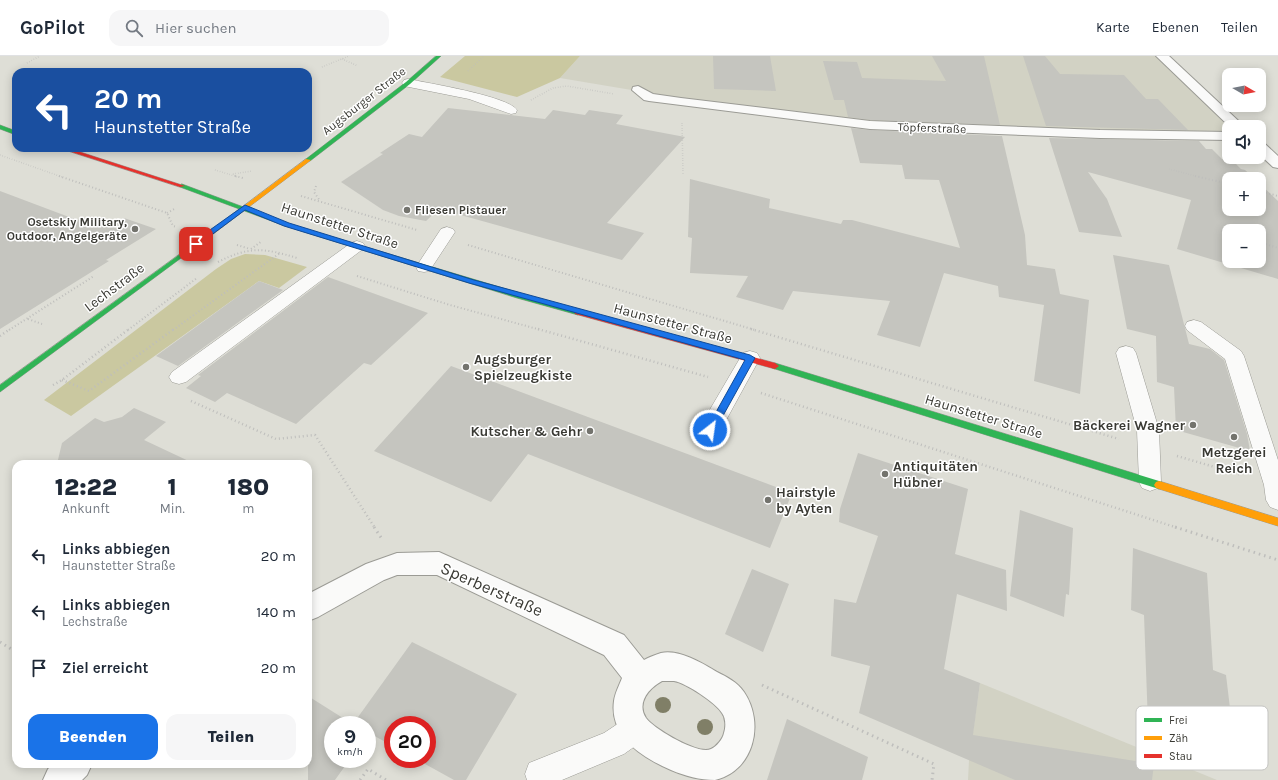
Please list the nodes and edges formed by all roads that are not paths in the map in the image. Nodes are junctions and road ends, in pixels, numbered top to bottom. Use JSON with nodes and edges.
{"nodes":[{"id":1,"x":439,"y":56,"type":"edge"},
{"id":2,"x":1162,"y":56,"type":"edge"},
{"id":3,"x":408,"y":83,"type":"junction"},
{"id":4,"x":644,"y":93,"type":"road end"},
{"id":5,"x":511,"y":110,"type":"road end"},
{"id":6,"x":1231,"y":120,"type":"edge"},
{"id":7,"x":0,"y":128,"type":"edge"},
{"id":8,"x":12,"y":132,"type":"edge"},
{"id":9,"x":1222,"y":136,"type":"edge"},
{"id":10,"x":75,"y":152,"type":"edge"},
{"id":11,"x":1266,"y":153,"type":"edge"},
{"id":12,"x":1278,"y":164,"type":"edge"},
{"id":13,"x":245,"y":208,"type":"junction"},
{"id":14,"x":446,"y":235,"type":"road end"},
{"id":15,"x":357,"y":246,"type":"junction"},
{"id":16,"x":424,"y":267,"type":"junction"},
{"id":17,"x":1194,"y":326,"type":"dead end"},
{"id":18,"x":1126,"y":353,"type":"dead end"},
{"id":19,"x":750,"y":358,"type":"junction"},
{"id":20,"x":179,"y":377,"type":"road end"},
{"id":21,"x":0,"y":389,"type":"edge"},
{"id":22,"x":710,"y":430,"type":"dead end"},
{"id":23,"x":1150,"y":482,"type":"junction"},
{"id":24,"x":1276,"y":493,"type":"edge"},
{"id":25,"x":1278,"y":522,"type":"edge"},
{"id":26,"x":312,"y":606,"type":"edge"},
{"id":27,"x":640,"y":678,"type":"junction"},
{"id":28,"x":635,"y":729,"type":"junction"},
{"id":29,"x":72,"y":768,"type":"edge"},
{"id":30,"x":540,"y":774,"type":"dead end"},
{"id":31,"x":59,"y":780,"type":"edge"}],
"edges":[{"from":1,"to":3,"type":"main road","name":"Augsburger Straße"},
{"from":2,"to":6,"type":"street"},
{"from":3,"to":5,"type":"lane"},
{"from":3,"to":13,"type":"main road","name":"Augsburger Straße"},
{"from":4,"to":9,"type":"street","name":"Töpferstraße"},
{"from":7,"to":8,"type":"main road"},
{"from":10,"to":13,"type":"main road","name":"Haunstetter Straße"},
{"from":11,"to":12,"type":"street"},
{"from":13,"to":15,"type":"main road","name":"Haunstetter Straße"},
{"from":13,"to":21,"type":"main road","name":"Lechstraße"},
{"from":14,"to":16,"type":"lane"},
{"from":15,"to":16,"type":"main road","name":"Haunstetter Straße"},
{"from":15,"to":20,"type":"lane"},
{"from":16,"to":19,"type":"main road","name":"Haunstetter Straße"},
{"from":17,"to":24,"type":"lane"},
{"from":18,"to":23,"type":"lane"},
{"from":19,"to":22,"type":"lane"},
{"from":19,"to":23,"type":"main road","name":"Haunstetter Straße"},
{"from":23,"to":25,"type":"main road","name":"Haunstetter Straße"},
{"from":26,"to":27,"type":"street","name":"Sperberstraße"},
{"from":27,"to":28,"type":"street"},
{"from":27,"to":28,"type":"street"},
{"from":28,"to":30,"type":"lane"},
{"from":29,"to":31,"type":"street"}]}
